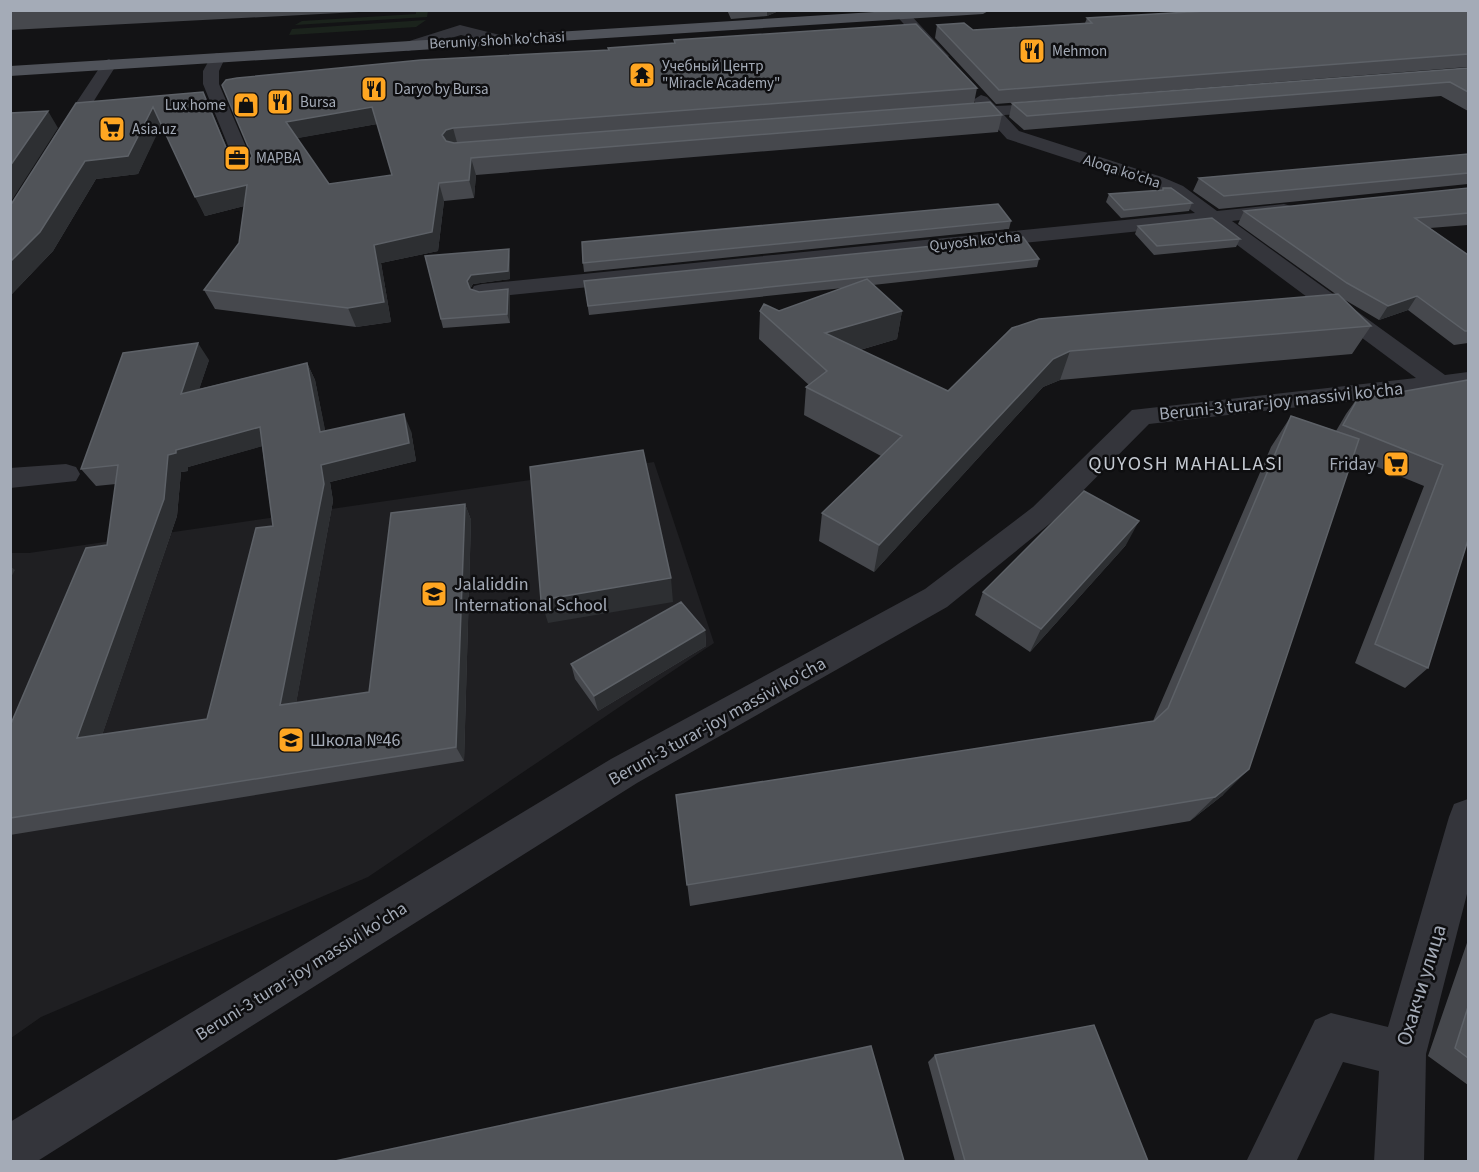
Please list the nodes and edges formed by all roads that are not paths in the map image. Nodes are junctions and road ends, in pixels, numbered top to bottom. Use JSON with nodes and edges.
{"nodes":[{"id":1,"x":787,"y":10,"type":"edge"},
{"id":2,"x":983,"y":10,"type":"edge"},
{"id":3,"x":901,"y":13,"type":"edge"},
{"id":4,"x":461,"y":23,"type":"junction"},
{"id":5,"x":502,"y":40,"type":"junction"},
{"id":6,"x":408,"y":46,"type":"junction"},
{"id":7,"x":10,"y":57,"type":"edge"},
{"id":8,"x":217,"y":58,"type":"junction"},
{"id":9,"x":109,"y":64,"type":"junction"},
{"id":10,"x":953,"y":70,"type":"edge"},
{"id":11,"x":10,"y":71,"type":"edge"},
{"id":12,"x":969,"y":86,"type":"edge"},
{"id":13,"x":1063,"y":106,"type":"edge"},
{"id":14,"x":991,"y":111,"type":"junction"},
{"id":15,"x":944,"y":115,"type":"edge"},
{"id":16,"x":55,"y":149,"type":"edge"},
{"id":17,"x":249,"y":175,"type":"edge"},
{"id":18,"x":1305,"y":208,"type":"edge"},
{"id":19,"x":1211,"y":217,"type":"junction"},
{"id":20,"x":482,"y":291,"type":"edge"},
{"id":21,"x":1461,"y":382,"type":"edge"},
{"id":22,"x":66,"y":474,"type":"dead end"},
{"id":23,"x":10,"y":478,"type":"edge"},
{"id":24,"x":1468,"y":817,"type":"edge"},
{"id":25,"x":1403,"y":1054,"type":"junction"},
{"id":26,"x":10,"y":1150,"type":"edge"},
{"id":27,"x":1270,"y":1161,"type":"edge"},
{"id":28,"x":1400,"y":1161,"type":"edge"}],
"edges":[{"from":1,"to":4,"type":"main road","name":"Beruniy shoh ko'chasi"},
{"from":2,"to":3,"type":"main road","name":"Beruniy shoh ko'chasi"},
{"from":3,"to":5,"type":"main road","name":"Beruniy shoh ko'chasi"},
{"from":3,"to":10,"type":"street"},
{"from":4,"to":5,"type":"street"},
{"from":4,"to":6,"type":"street"},
{"from":4,"to":7,"type":"main road","name":"Beruniy shoh ko'chasi"},
{"from":5,"to":6,"type":"main road","name":"Beruniy shoh ko'chasi"},
{"from":6,"to":8,"type":"main road","name":"Beruniy shoh ko'chasi"},
{"from":8,"to":9,"type":"main road","name":"Beruniy shoh ko'chasi"},
{"from":8,"to":17,"type":"street"},
{"from":9,"to":11,"type":"main road","name":"Beruniy shoh ko'chasi"},
{"from":9,"to":16,"type":"street"},
{"from":12,"to":14,"type":"street","name":"Aloqa ko'cha"},
{"from":13,"to":14,"type":"street"},
{"from":14,"to":15,"type":"street"},
{"from":14,"to":19,"type":"street","name":"Aloqa ko'cha"},
{"from":18,"to":19,"type":"street","name":"Quyosh ko'cha"},
{"from":19,"to":20,"type":"street","name":"Quyosh ko'cha"},
{"from":19,"to":21,"type":"street","name":"Aloqa ko'cha"},
{"from":21,"to":26,"type":"street","name":"Beruni-3 turar-joy massivi ko'cha"},
{"from":22,"to":23,"type":"street"},
{"from":24,"to":25,"type":"street","name":"Охакчи улица"},
{"from":25,"to":27,"type":"street","name":"Охакчи улица"},
{"from":25,"to":28,"type":"street"}]}
